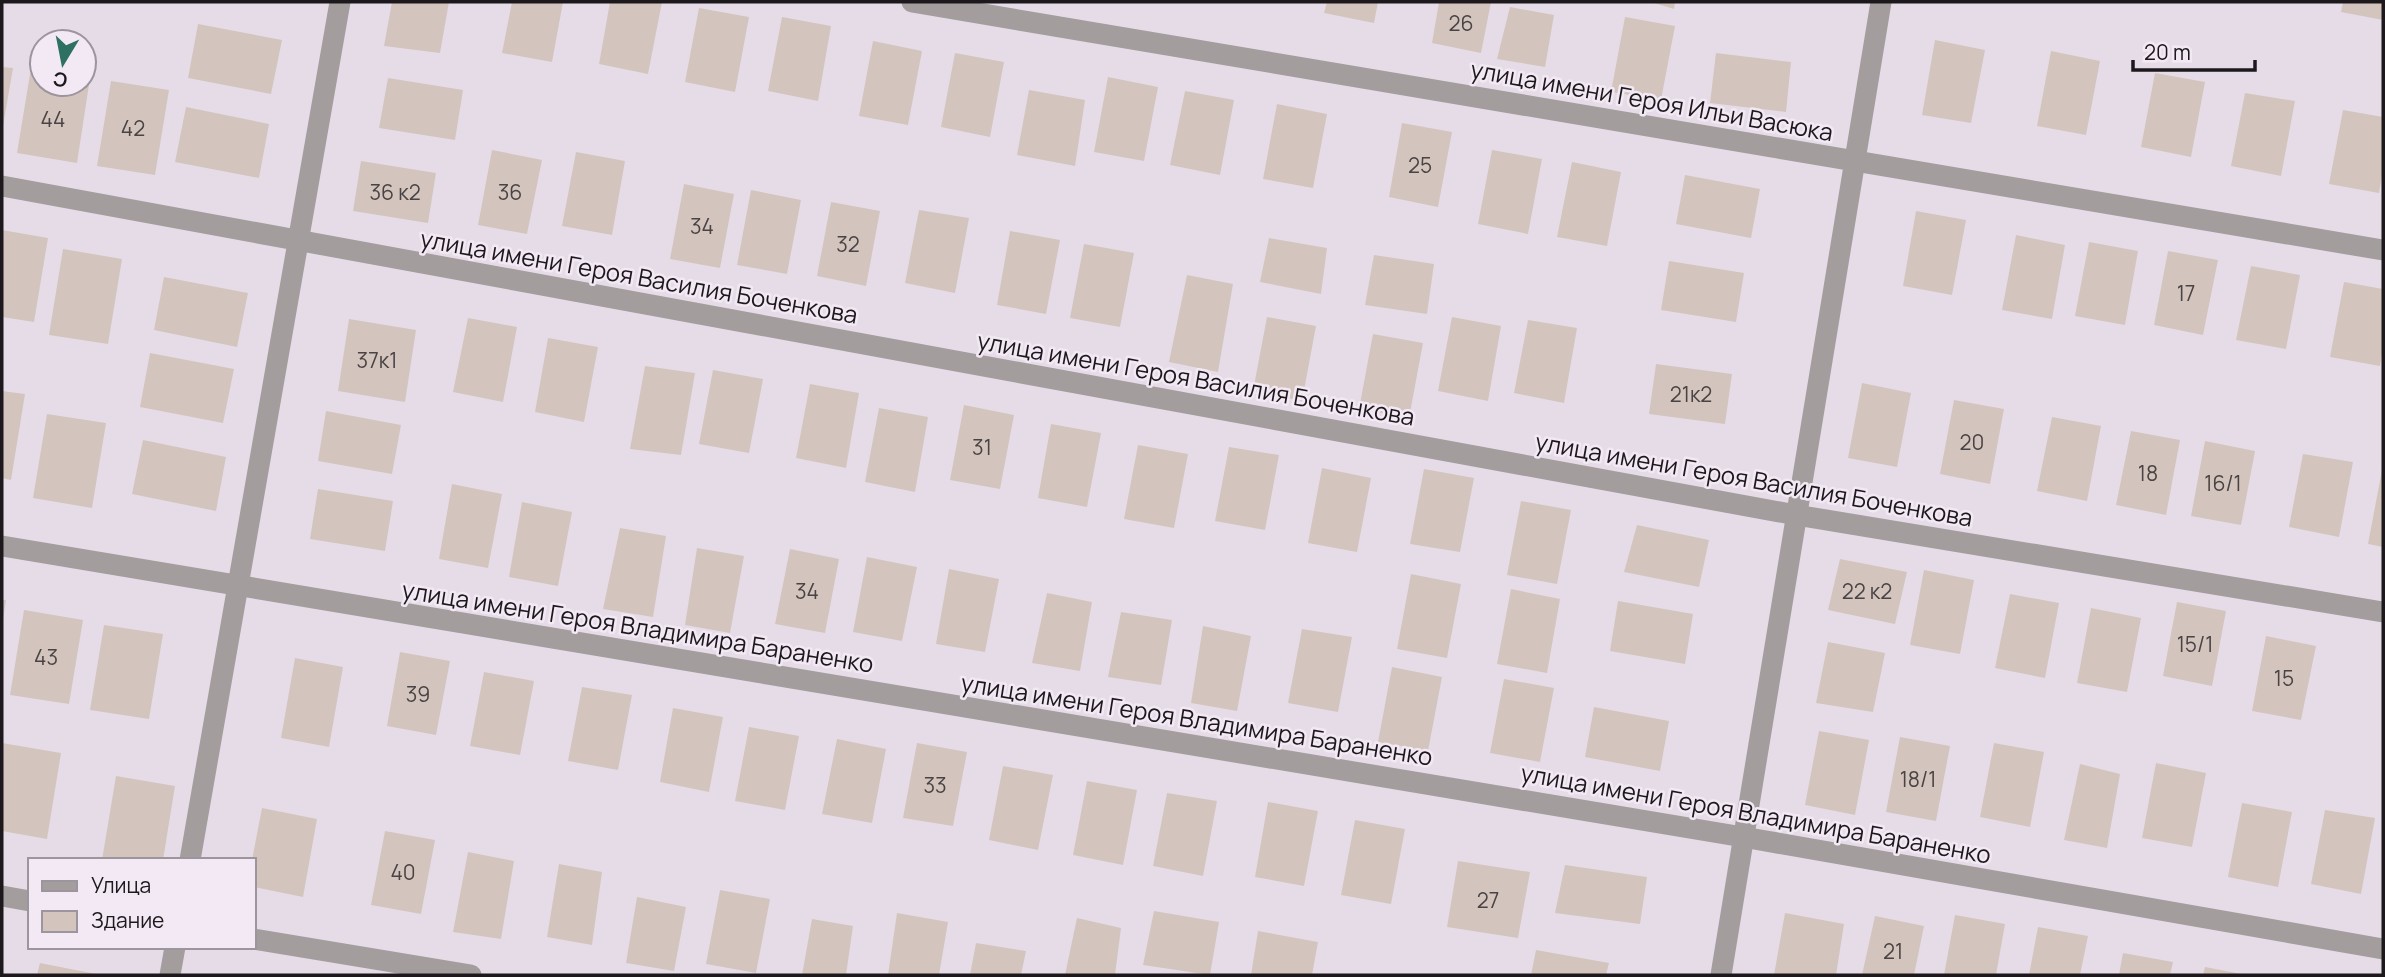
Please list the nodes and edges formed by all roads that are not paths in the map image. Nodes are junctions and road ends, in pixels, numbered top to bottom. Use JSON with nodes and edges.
{"nodes":[{"id":1,"x":340,"y":2,"type":"edge"},
{"id":2,"x":912,"y":2,"type":"edge"},
{"id":3,"x":1881,"y":2,"type":"edge"},
{"id":4,"x":1854,"y":161,"type":"junction"},
{"id":5,"x":2,"y":186,"type":"edge"},
{"id":6,"x":298,"y":240,"type":"junction"},
{"id":7,"x":2383,"y":250,"type":"edge"},
{"id":8,"x":1796,"y":515,"type":"junction"},
{"id":9,"x":2,"y":547,"type":"edge"},
{"id":10,"x":238,"y":586,"type":"junction"},
{"id":11,"x":2383,"y":612,"type":"edge"},
{"id":12,"x":1743,"y":837,"type":"junction"},
{"id":13,"x":190,"y":858,"type":"edge"},
{"id":14,"x":2,"y":897,"type":"edge"},
{"id":15,"x":28,"y":901,"type":"edge"},
{"id":16,"x":256,"y":939,"type":"edge"},
{"id":17,"x":2383,"y":948,"type":"edge"},
{"id":18,"x":175,"y":949,"type":"edge"},
{"id":19,"x":170,"y":975,"type":"edge"},
{"id":20,"x":471,"y":975,"type":"edge"},
{"id":21,"x":1721,"y":975,"type":"edge"}],
"edges":[{"from":1,"to":6,"type":"street"},
{"from":2,"to":4,"type":"street","name":"улица имени Героя Ильи Васюка"},
{"from":3,"to":4,"type":"street"},
{"from":4,"to":7,"type":"street","name":"улица имени Героя Ильи Васюка"},
{"from":4,"to":8,"type":"street"},
{"from":5,"to":6,"type":"street","name":"улица имени Героя Василия Боченкова"},
{"from":6,"to":8,"type":"street","name":"улица имени Героя Василия Боченкова"},
{"from":6,"to":10,"type":"street"},
{"from":8,"to":11,"type":"street","name":"улица имени Героя Василия Боченкова"},
{"from":8,"to":12,"type":"street"},
{"from":9,"to":10,"type":"street","name":"улица имени Героя Владимира Бараненко"},
{"from":10,"to":12,"type":"street","name":"улица имени Героя Владимира Бараненко"},
{"from":10,"to":13,"type":"street"},
{"from":12,"to":17,"type":"street","name":"улица имени Героя Владимира Бараненко"},
{"from":12,"to":21,"type":"street"},
{"from":14,"to":15,"type":"street"},
{"from":16,"to":20,"type":"street"},
{"from":18,"to":19,"type":"street"}]}
